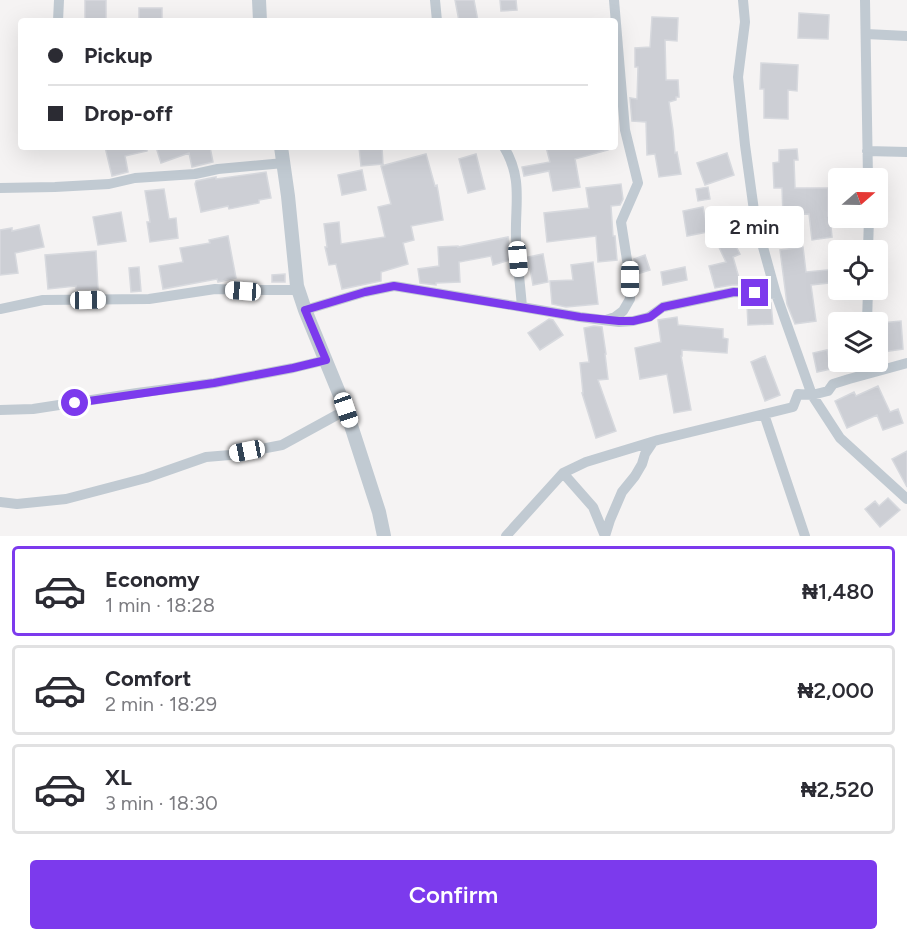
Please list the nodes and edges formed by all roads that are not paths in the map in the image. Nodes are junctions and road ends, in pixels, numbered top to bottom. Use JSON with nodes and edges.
{"nodes":[{"id":1,"x":59,"y":0,"type":"edge"},
{"id":2,"x":259,"y":0,"type":"edge"},
{"id":3,"x":435,"y":0,"type":"edge"},
{"id":4,"x":614,"y":0,"type":"edge"},
{"id":5,"x":743,"y":0,"type":"edge"},
{"id":6,"x":865,"y":0,"type":"edge"},
{"id":7,"x":58,"y":18,"type":"edge"},
{"id":8,"x":260,"y":18,"type":"edge"},
{"id":9,"x":436,"y":18,"type":"edge"},
{"id":10,"x":616,"y":18,"type":"edge"},
{"id":11,"x":866,"y":34,"type":"junction"},
{"id":12,"x":907,"y":36,"type":"edge"},
{"id":13,"x":618,"y":47,"type":"edge"},
{"id":14,"x":282,"y":150,"type":"edge"},
{"id":15,"x":506,"y":150,"type":"edge"},
{"id":16,"x":867,"y":151,"type":"junction"},
{"id":17,"x":907,"y":152,"type":"edge"},
{"id":18,"x":284,"y":163,"type":"junction"},
{"id":19,"x":868,"y":168,"type":"edge"},
{"id":20,"x":0,"y":188,"type":"edge"},
{"id":21,"x":299,"y":290,"type":"junction"},
{"id":22,"x":776,"y":294,"type":"junction"},
{"id":23,"x":522,"y":307,"type":"junction"},
{"id":24,"x":0,"y":309,"type":"edge"},
{"id":25,"x":305,"y":310,"type":"junction"},
{"id":26,"x":606,"y":320,"type":"junction"},
{"id":27,"x":326,"y":360,"type":"junction"},
{"id":28,"x":907,"y":363,"type":"edge"},
{"id":29,"x":867,"y":375,"type":"joint"},
{"id":30,"x":812,"y":395,"type":"junction"},
{"id":31,"x":0,"y":410,"type":"edge"},
{"id":32,"x":346,"y":410,"type":"junction"},
{"id":33,"x":764,"y":414,"type":"junction"},
{"id":34,"x":653,"y":441,"type":"junction"},
{"id":35,"x":563,"y":472,"type":"junction"},
{"id":36,"x":907,"y":500,"type":"edge"},
{"id":37,"x":0,"y":502,"type":"edge"},
{"id":38,"x":384,"y":536,"type":"edge"},
{"id":39,"x":506,"y":536,"type":"edge"},
{"id":40,"x":605,"y":536,"type":"edge"},
{"id":41,"x":805,"y":536,"type":"edge"}],
"edges":[{"from":1,"to":7,"type":"street"},
{"from":2,"to":8,"type":"street"},
{"from":3,"to":9,"type":"street"},
{"from":4,"to":10,"type":"street"},
{"from":5,"to":22,"type":"street"},
{"from":6,"to":11,"type":"street"},
{"from":11,"to":12,"type":"street"},
{"from":11,"to":16,"type":"street"},
{"from":13,"to":26,"type":"street"},
{"from":14,"to":18,"type":"street"},
{"from":15,"to":23,"type":"street"},
{"from":16,"to":17,"type":"street"},
{"from":16,"to":19,"type":"street"},
{"from":18,"to":20,"type":"street"},
{"from":18,"to":21,"type":"street"},
{"from":21,"to":24,"type":"street"},
{"from":21,"to":25,"type":"street"},
{"from":22,"to":26,"type":"street"},
{"from":22,"to":30,"type":"street"},
{"from":23,"to":25,"type":"street"},
{"from":23,"to":26,"type":"street"},
{"from":25,"to":27,"type":"street"},
{"from":27,"to":31,"type":"street"},
{"from":27,"to":32,"type":"street"},
{"from":28,"to":29,"type":"street"},
{"from":29,"to":30,"type":"street"},
{"from":30,"to":33,"type":"street"},
{"from":30,"to":36,"type":"street"},
{"from":32,"to":37,"type":"street"},
{"from":32,"to":38,"type":"street"},
{"from":33,"to":34,"type":"street"},
{"from":33,"to":41,"type":"street"},
{"from":34,"to":35,"type":"street"},
{"from":34,"to":40,"type":"street"},
{"from":35,"to":39,"type":"street"},
{"from":35,"to":40,"type":"street"}]}
